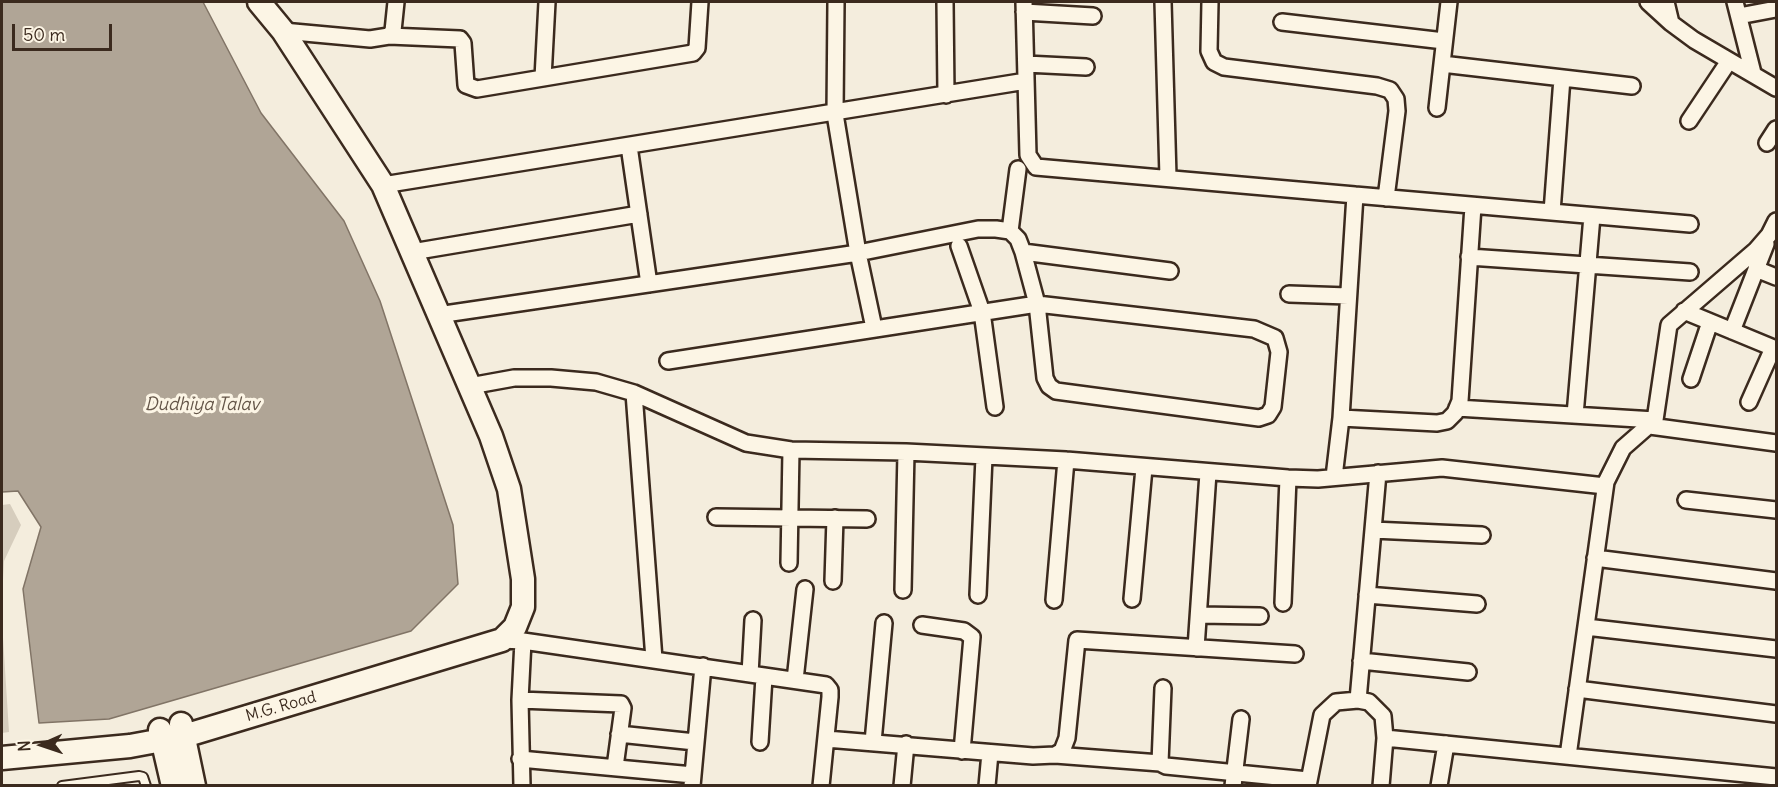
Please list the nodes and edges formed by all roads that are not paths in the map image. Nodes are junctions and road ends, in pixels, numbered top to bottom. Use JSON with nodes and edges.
{"nodes":[{"id":1,"x":259,"y":2,"type":"edge"},
{"id":2,"x":396,"y":2,"type":"edge"},
{"id":3,"x":547,"y":2,"type":"edge"},
{"id":4,"x":700,"y":2,"type":"edge"},
{"id":5,"x":836,"y":2,"type":"edge"},
{"id":6,"x":945,"y":2,"type":"edge"},
{"id":7,"x":1163,"y":2,"type":"edge"},
{"id":8,"x":1210,"y":2,"type":"edge"},
{"id":9,"x":1449,"y":2,"type":"edge"},
{"id":10,"x":1648,"y":2,"type":"edge"},
{"id":11,"x":1666,"y":2,"type":"edge"},
{"id":12,"x":1024,"y":7,"type":"edge"},
{"id":13,"x":1737,"y":9,"type":"edge"},
{"id":14,"x":1776,"y":9,"type":"edge"},
{"id":15,"x":1093,"y":16,"type":"dead end"},
{"id":16,"x":1282,"y":22,"type":"dead end"},
{"id":17,"x":1671,"y":23,"type":"junction"},
{"id":18,"x":283,"y":31,"type":"junction"},
{"id":19,"x":389,"y":36,"type":"junction"},
{"id":20,"x":1444,"y":41,"type":"junction"},
{"id":21,"x":1729,"y":61,"type":"junction"},
{"id":22,"x":1026,"y":64,"type":"junction"},
{"id":23,"x":1442,"y":64,"type":"junction"},
{"id":24,"x":1086,"y":67,"type":"dead end"},
{"id":25,"x":1753,"y":73,"type":"junction"},
{"id":26,"x":543,"y":78,"type":"junction"},
{"id":27,"x":1562,"y":78,"type":"junction"},
{"id":28,"x":1026,"y":81,"type":"junction"},
{"id":29,"x":1632,"y":86,"type":"dead end"},
{"id":30,"x":1776,"y":88,"type":"edge"},
{"id":31,"x":946,"y":95,"type":"junction"},
{"id":32,"x":1437,"y":108,"type":"dead end"},
{"id":33,"x":835,"y":114,"type":"junction"},
{"id":34,"x":1689,"y":121,"type":"dead end"},
{"id":35,"x":1776,"y":129,"type":"edge"},
{"id":36,"x":1767,"y":143,"type":"dead end"},
{"id":37,"x":629,"y":146,"type":"junction"},
{"id":38,"x":1018,"y":169,"type":"dead end"},
{"id":39,"x":1168,"y":177,"type":"junction"},
{"id":40,"x":383,"y":185,"type":"junction"},
{"id":41,"x":1354,"y":195,"type":"junction"},
{"id":42,"x":1386,"y":198,"type":"junction"},
{"id":43,"x":1473,"y":206,"type":"junction"},
{"id":44,"x":1552,"y":212,"type":"junction"},
{"id":45,"x":639,"y":214,"type":"junction"},
{"id":46,"x":1592,"y":216,"type":"junction"},
{"id":47,"x":1776,"y":221,"type":"edge"},
{"id":48,"x":1690,"y":224,"type":"dead end"},
{"id":49,"x":1010,"y":231,"type":"junction"},
{"id":50,"x":1769,"y":235,"type":"junction"},
{"id":51,"x":959,"y":246,"type":"dead end"},
{"id":52,"x":412,"y":252,"type":"junction"},
{"id":53,"x":1023,"y":252,"type":"junction"},
{"id":54,"x":858,"y":253,"type":"junction"},
{"id":55,"x":1469,"y":257,"type":"junction"},
{"id":56,"x":1588,"y":263,"type":"junction"},
{"id":57,"x":1756,"y":269,"type":"junction"},
{"id":58,"x":1170,"y":271,"type":"dead end"},
{"id":59,"x":1690,"y":272,"type":"dead end"},
{"id":60,"x":1776,"y":277,"type":"edge"},
{"id":61,"x":649,"y":284,"type":"junction"},
{"id":62,"x":1289,"y":294,"type":"dead end"},
{"id":63,"x":1348,"y":296,"type":"junction"},
{"id":64,"x":1037,"y":304,"type":"junction"},
{"id":65,"x":1684,"y":311,"type":"junction"},
{"id":66,"x":982,"y":312,"type":"junction"},
{"id":67,"x":438,"y":315,"type":"junction"},
{"id":68,"x":1710,"y":322,"type":"junction"},
{"id":69,"x":874,"y":328,"type":"junction"},
{"id":70,"x":1732,"y":331,"type":"junction"},
{"id":71,"x":1775,"y":349,"type":"edge"},
{"id":72,"x":668,"y":361,"type":"dead end"},
{"id":73,"x":1691,"y":379,"type":"dead end"},
{"id":74,"x":470,"y":386,"type":"junction"},
{"id":75,"x":633,"y":393,"type":"junction"},
{"id":76,"x":1749,"y":402,"type":"dead end"},
{"id":77,"x":995,"y":407,"type":"dead end"},
{"id":78,"x":1457,"y":408,"type":"junction"},
{"id":79,"x":1575,"y":415,"type":"junction"},
{"id":80,"x":1341,"y":417,"type":"junction"},
{"id":81,"x":1653,"y":423,"type":"junction"},
{"id":82,"x":1776,"y":442,"type":"edge"},
{"id":83,"x":791,"y":450,"type":"junction"},
{"id":84,"x":906,"y":452,"type":"junction"},
{"id":85,"x":984,"y":457,"type":"junction"},
{"id":86,"x":1066,"y":460,"type":"junction"},
{"id":87,"x":1144,"y":468,"type":"junction"},
{"id":88,"x":1208,"y":473,"type":"junction"},
{"id":89,"x":1378,"y":473,"type":"junction"},
{"id":90,"x":1334,"y":477,"type":"junction"},
{"id":91,"x":1288,"y":478,"type":"junction"},
{"id":92,"x":1605,"y":486,"type":"junction"},
{"id":93,"x":1686,"y":500,"type":"dead end"},
{"id":94,"x":1776,"y":510,"type":"edge"},
{"id":95,"x":789,"y":516,"type":"junction"},
{"id":96,"x":716,"y":517,"type":"dead end"},
{"id":97,"x":835,"y":518,"type":"junction"},
{"id":98,"x":867,"y":519,"type":"dead end"},
{"id":99,"x":1373,"y":530,"type":"junction"},
{"id":100,"x":1482,"y":535,"type":"dead end"},
{"id":101,"x":1595,"y":558,"type":"junction"},
{"id":102,"x":789,"y":563,"type":"dead end"},
{"id":103,"x":833,"y":581,"type":"dead end"},
{"id":104,"x":1776,"y":581,"type":"edge"},
{"id":105,"x":805,"y":589,"type":"dead end"},
{"id":106,"x":903,"y":590,"type":"dead end"},
{"id":107,"x":523,"y":593,"type":"junction"},
{"id":108,"x":978,"y":595,"type":"dead end"},
{"id":109,"x":1367,"y":595,"type":"junction"},
{"id":110,"x":1132,"y":599,"type":"dead end"},
{"id":111,"x":1054,"y":600,"type":"dead end"},
{"id":112,"x":1283,"y":603,"type":"dead end"},
{"id":113,"x":1477,"y":604,"type":"dead end"},
{"id":114,"x":1199,"y":615,"type":"junction"},
{"id":115,"x":1260,"y":616,"type":"dead end"},
{"id":116,"x":753,"y":620,"type":"dead end"},
{"id":117,"x":884,"y":623,"type":"dead end"},
{"id":118,"x":922,"y":626,"type":"dead end"},
{"id":119,"x":1586,"y":627,"type":"junction"},
{"id":120,"x":512,"y":640,"type":"junction"},
{"id":121,"x":1196,"y":648,"type":"junction"},
{"id":122,"x":1776,"y":649,"type":"edge"},
{"id":123,"x":1295,"y":654,"type":"dead end"},
{"id":124,"x":654,"y":659,"type":"junction"},
{"id":125,"x":1361,"y":661,"type":"junction"},
{"id":126,"x":703,"y":666,"type":"junction"},
{"id":127,"x":1468,"y":672,"type":"dead end"},
{"id":128,"x":757,"y":675,"type":"junction"},
{"id":129,"x":795,"y":680,"type":"junction"},
{"id":130,"x":1163,"y":688,"type":"dead end"},
{"id":131,"x":1577,"y":689,"type":"junction"},
{"id":132,"x":520,"y":700,"type":"junction"},
{"id":133,"x":1358,"y":700,"type":"junction"},
{"id":134,"x":1776,"y":714,"type":"edge"},
{"id":135,"x":1241,"y":719,"type":"dead end"},
{"id":136,"x":172,"y":733,"type":"junction"},
{"id":137,"x":619,"y":734,"type":"junction"},
{"id":138,"x":1385,"y":738,"type":"junction"},
{"id":139,"x":826,"y":739,"type":"junction"},
{"id":140,"x":696,"y":742,"type":"junction"},
{"id":141,"x":760,"y":742,"type":"dead end"},
{"id":142,"x":873,"y":742,"type":"junction"},
{"id":143,"x":906,"y":744,"type":"junction"},
{"id":144,"x":1446,"y":744,"type":"junction"},
{"id":145,"x":2,"y":747,"type":"edge"},
{"id":146,"x":962,"y":751,"type":"junction"},
{"id":147,"x":990,"y":753,"type":"junction"},
{"id":148,"x":1055,"y":755,"type":"junction"},
{"id":149,"x":1568,"y":756,"type":"junction"},
{"id":150,"x":2,"y":758,"type":"edge"},
{"id":151,"x":520,"y":759,"type":"junction"},
{"id":152,"x":1160,"y":763,"type":"junction"},
{"id":153,"x":615,"y":767,"type":"junction"},
{"id":154,"x":1776,"y":777,"type":"edge"},
{"id":155,"x":1234,"y":779,"type":"edge"},
{"id":156,"x":693,"y":780,"type":"edge"},
{"id":157,"x":1308,"y":783,"type":"edge"},
{"id":158,"x":62,"y":786,"type":"edge"},
{"id":159,"x":146,"y":786,"type":"edge"},
{"id":160,"x":173,"y":786,"type":"edge"},
{"id":161,"x":194,"y":786,"type":"edge"},
{"id":162,"x":522,"y":786,"type":"edge"},
{"id":163,"x":821,"y":786,"type":"edge"},
{"id":164,"x":902,"y":786,"type":"edge"},
{"id":165,"x":987,"y":786,"type":"edge"},
{"id":166,"x":1380,"y":786,"type":"edge"},
{"id":167,"x":1439,"y":786,"type":"edge"}],
"edges":[{"from":1,"to":18,"type":"main road"},
{"from":2,"to":19,"type":"street"},
{"from":3,"to":26,"type":"street"},
{"from":4,"to":26,"type":"street"},
{"from":5,"to":33,"type":"street"},
{"from":6,"to":31,"type":"street"},
{"from":7,"to":39,"type":"street"},
{"from":8,"to":42,"type":"street"},
{"from":9,"to":20,"type":"street"},
{"from":10,"to":17,"type":"street"},
{"from":11,"to":17,"type":"street"},
{"from":12,"to":15,"type":"street"},
{"from":12,"to":22,"type":"street"},
{"from":13,"to":14,"type":"street"},
{"from":13,"to":25,"type":"street"},
{"from":16,"to":20,"type":"street"},
{"from":17,"to":21,"type":"street"},
{"from":18,"to":19,"type":"street"},
{"from":18,"to":40,"type":"main road"},
{"from":19,"to":26,"type":"street"},
{"from":20,"to":23,"type":"street"},
{"from":21,"to":25,"type":"street"},
{"from":21,"to":34,"type":"street"},
{"from":22,"to":24,"type":"street"},
{"from":22,"to":28,"type":"street"},
{"from":23,"to":27,"type":"street"},
{"from":23,"to":32,"type":"street"},
{"from":25,"to":30,"type":"street"},
{"from":27,"to":29,"type":"street"},
{"from":27,"to":44,"type":"street"},
{"from":28,"to":31,"type":"street"},
{"from":28,"to":39,"type":"street"},
{"from":31,"to":33,"type":"street"},
{"from":33,"to":37,"type":"street"},
{"from":33,"to":54,"type":"street"},
{"from":35,"to":36,"type":"street"},
{"from":37,"to":40,"type":"street"},
{"from":37,"to":45,"type":"street"},
{"from":38,"to":49,"type":"street"},
{"from":39,"to":41,"type":"street"},
{"from":40,"to":52,"type":"main road"},
{"from":41,"to":42,"type":"street"},
{"from":41,"to":63,"type":"street"},
{"from":42,"to":43,"type":"street"},
{"from":43,"to":44,"type":"street"},
{"from":43,"to":55,"type":"street"},
{"from":44,"to":46,"type":"street"},
{"from":45,"to":52,"type":"street"},
{"from":45,"to":61,"type":"street"},
{"from":46,"to":48,"type":"street"},
{"from":46,"to":56,"type":"street"},
{"from":47,"to":50,"type":"street"},
{"from":49,"to":53,"type":"street"},
{"from":49,"to":54,"type":"street"},
{"from":50,"to":57,"type":"street"},
{"from":50,"to":65,"type":"street"},
{"from":51,"to":66,"type":"street"},
{"from":52,"to":67,"type":"main road"},
{"from":53,"to":58,"type":"street"},
{"from":53,"to":64,"type":"street"},
{"from":54,"to":61,"type":"street"},
{"from":54,"to":69,"type":"street"},
{"from":55,"to":56,"type":"street"},
{"from":55,"to":78,"type":"street"},
{"from":56,"to":59,"type":"street"},
{"from":56,"to":79,"type":"street"},
{"from":57,"to":60,"type":"street"},
{"from":57,"to":70,"type":"street"},
{"from":61,"to":67,"type":"street"},
{"from":62,"to":63,"type":"street"},
{"from":63,"to":80,"type":"street"},
{"from":64,"to":64,"type":"street"},
{"from":64,"to":66,"type":"street"},
{"from":65,"to":68,"type":"street"},
{"from":65,"to":81,"type":"street"},
{"from":66,"to":69,"type":"street"},
{"from":66,"to":77,"type":"street"},
{"from":67,"to":74,"type":"main road"},
{"from":68,"to":70,"type":"street"},
{"from":68,"to":73,"type":"street"},
{"from":69,"to":72,"type":"street"},
{"from":70,"to":71,"type":"street"},
{"from":71,"to":76,"type":"street"},
{"from":74,"to":75,"type":"street"},
{"from":74,"to":107,"type":"main road"},
{"from":75,"to":83,"type":"street"},
{"from":75,"to":124,"type":"street"},
{"from":78,"to":79,"type":"street"},
{"from":78,"to":80,"type":"street"},
{"from":79,"to":81,"type":"street"},
{"from":80,"to":90,"type":"street"},
{"from":81,"to":82,"type":"street"},
{"from":81,"to":92,"type":"street"},
{"from":83,"to":84,"type":"street"},
{"from":83,"to":95,"type":"street"},
{"from":84,"to":85,"type":"street"},
{"from":84,"to":106,"type":"street"},
{"from":85,"to":86,"type":"street"},
{"from":85,"to":108,"type":"street"},
{"from":86,"to":87,"type":"street"},
{"from":86,"to":111,"type":"street"},
{"from":87,"to":88,"type":"street"},
{"from":87,"to":110,"type":"street"},
{"from":88,"to":91,"type":"street"},
{"from":88,"to":114,"type":"street"},
{"from":89,"to":90,"type":"street"},
{"from":89,"to":92,"type":"street"},
{"from":89,"to":99,"type":"street"},
{"from":90,"to":91,"type":"street"},
{"from":91,"to":112,"type":"street"},
{"from":92,"to":101,"type":"street"},
{"from":93,"to":94,"type":"street"},
{"from":95,"to":96,"type":"street"},
{"from":95,"to":97,"type":"street"},
{"from":95,"to":102,"type":"street"},
{"from":97,"to":98,"type":"street"},
{"from":97,"to":103,"type":"street"},
{"from":99,"to":100,"type":"street"},
{"from":99,"to":109,"type":"street"},
{"from":101,"to":104,"type":"street"},
{"from":101,"to":119,"type":"street"},
{"from":105,"to":129,"type":"street"},
{"from":107,"to":120,"type":"main road"},
{"from":107,"to":136,"type":"main road"},
{"from":109,"to":113,"type":"street"},
{"from":109,"to":125,"type":"street"},
{"from":114,"to":115,"type":"street"},
{"from":114,"to":121,"type":"street"},
{"from":116,"to":128,"type":"street"},
{"from":117,"to":142,"type":"street"},
{"from":118,"to":146,"type":"street"},
{"from":119,"to":122,"type":"street"},
{"from":119,"to":131,"type":"street"},
{"from":120,"to":124,"type":"street"},
{"from":120,"to":132,"type":"street"},
{"from":120,"to":136,"type":"main road","name":"M.G. Road"},
{"from":121,"to":123,"type":"street"},
{"from":121,"to":148,"type":"street"},
{"from":124,"to":126,"type":"street"},
{"from":125,"to":127,"type":"street"},
{"from":125,"to":133,"type":"street"},
{"from":126,"to":128,"type":"street"},
{"from":126,"to":140,"type":"street"},
{"from":128,"to":129,"type":"street"},
{"from":128,"to":141,"type":"street"},
{"from":129,"to":139,"type":"street"},
{"from":130,"to":152,"type":"street"},
{"from":131,"to":134,"type":"street"},
{"from":131,"to":149,"type":"street"},
{"from":132,"to":137,"type":"street"},
{"from":132,"to":151,"type":"street"},
{"from":133,"to":138,"type":"street"},
{"from":133,"to":157,"type":"street"},
{"from":135,"to":155,"type":"street"},
{"from":136,"to":145,"type":"main road"},
{"from":136,"to":150,"type":"main road","name":"M.G. Road"},
{"from":136,"to":160,"type":"main road"},
{"from":136,"to":161,"type":"main road"},
{"from":137,"to":140,"type":"street"},
{"from":137,"to":153,"type":"street"},
{"from":138,"to":144,"type":"street"},
{"from":138,"to":166,"type":"street"},
{"from":139,"to":142,"type":"street"},
{"from":139,"to":163,"type":"street"},
{"from":140,"to":156,"type":"street"},
{"from":142,"to":143,"type":"street"},
{"from":143,"to":146,"type":"street"},
{"from":143,"to":164,"type":"street"},
{"from":144,"to":149,"type":"street"},
{"from":144,"to":167,"type":"street"},
{"from":146,"to":147,"type":"street"},
{"from":147,"to":148,"type":"street"},
{"from":147,"to":165,"type":"street"},
{"from":148,"to":152,"type":"street"},
{"from":149,"to":154,"type":"street"},
{"from":151,"to":153,"type":"street"},
{"from":151,"to":162,"type":"street"},
{"from":152,"to":155,"type":"street"},
{"from":153,"to":156,"type":"street"},
{"from":155,"to":157,"type":"street"},
{"from":158,"to":159,"type":"lane"}]}
